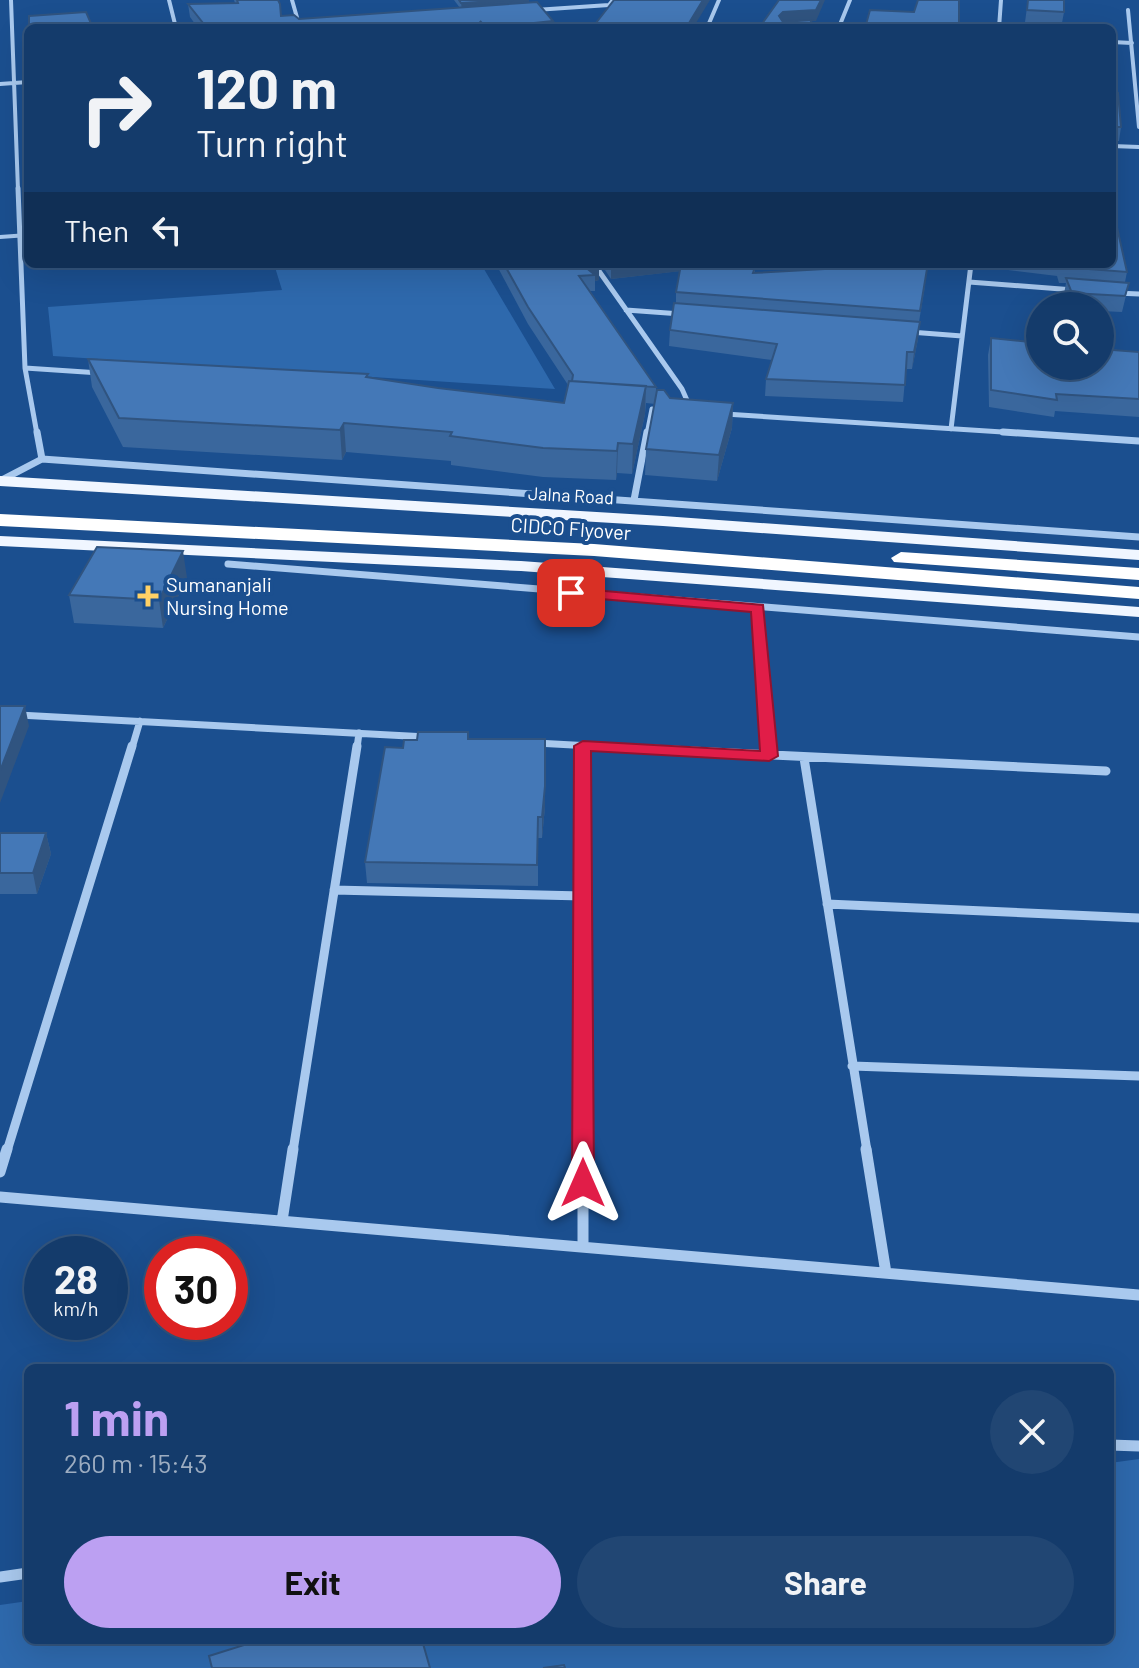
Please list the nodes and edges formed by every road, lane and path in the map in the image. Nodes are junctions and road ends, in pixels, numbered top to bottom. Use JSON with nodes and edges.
{"nodes":[{"id":1,"x":11,"y":0,"type":"edge"},
{"id":2,"x":169,"y":0,"type":"edge"},
{"id":3,"x":292,"y":0,"type":"edge"},
{"id":4,"x":613,"y":0,"type":"edge"},
{"id":5,"x":719,"y":0,"type":"edge"},
{"id":6,"x":850,"y":0,"type":"edge"},
{"id":7,"x":1001,"y":0,"type":"edge"},
{"id":8,"x":531,"y":10,"type":"edge"},
{"id":9,"x":1128,"y":10,"type":"dead end"},
{"id":10,"x":175,"y":24,"type":"edge"},
{"id":11,"x":299,"y":24,"type":"edge"},
{"id":12,"x":709,"y":24,"type":"edge"},
{"id":13,"x":841,"y":24,"type":"edge"},
{"id":14,"x":999,"y":24,"type":"edge"},
{"id":15,"x":1116,"y":42,"type":"edge"},
{"id":16,"x":1132,"y":43,"type":"junction"},
{"id":17,"x":24,"y":82,"type":"edge"},
{"id":18,"x":14,"y":83,"type":"junction"},
{"id":19,"x":0,"y":84,"type":"edge"},
{"id":20,"x":1139,"y":127,"type":"edge"},
{"id":21,"x":1116,"y":146,"type":"edge"},
{"id":22,"x":1139,"y":147,"type":"edge"},
{"id":23,"x":20,"y":236,"type":"junction"},
{"id":24,"x":24,"y":236,"type":"edge"},
{"id":25,"x":0,"y":237,"type":"edge"},
{"id":26,"x":20,"y":247,"type":"junction"},
{"id":27,"x":24,"y":247,"type":"edge"},
{"id":28,"x":597,"y":268,"type":"edge"},
{"id":29,"x":971,"y":268,"type":"edge"},
{"id":30,"x":969,"y":282,"type":"junction"},
{"id":31,"x":1077,"y":290,"type":"edge"},
{"id":32,"x":1114,"y":292,"type":"edge"},
{"id":33,"x":1139,"y":294,"type":"edge"},
{"id":34,"x":626,"y":310,"type":"junction"},
{"id":35,"x":687,"y":314,"type":"edge"},
{"id":36,"x":901,"y":332,"type":"edge"},
{"id":37,"x":962,"y":336,"type":"junction"},
{"id":38,"x":25,"y":368,"type":"junction"},
{"id":39,"x":104,"y":373,"type":"edge"},
{"id":40,"x":637,"y":408,"type":"edge"},
{"id":41,"x":652,"y":409,"type":"junction"},
{"id":42,"x":666,"y":410,"type":"edge"},
{"id":43,"x":679,"y":411,"type":"edge"},
{"id":44,"x":723,"y":414,"type":"edge"},
{"id":45,"x":951,"y":429,"type":"junction"},
{"id":46,"x":1139,"y":441,"type":"edge"},
{"id":47,"x":42,"y":459,"type":"junction"},
{"id":48,"x":0,"y":481,"type":"edge"},
{"id":49,"x":634,"y":500,"type":"junction"},
{"id":50,"x":0,"y":504,"type":"edge"},
{"id":51,"x":0,"y":520,"type":"edge"},
{"id":52,"x":1139,"y":537,"type":"edge"},
{"id":53,"x":0,"y":541,"type":"edge"},
{"id":54,"x":1139,"y":555,"type":"edge"},
{"id":55,"x":228,"y":564,"type":"dead end"},
{"id":56,"x":1139,"y":574,"type":"edge"},
{"id":57,"x":1139,"y":593,"type":"edge"},
{"id":58,"x":758,"y":608,"type":"junction"},
{"id":59,"x":1139,"y":612,"type":"edge"},
{"id":60,"x":1139,"y":637,"type":"edge"},
{"id":61,"x":0,"y":714,"type":"edge"},
{"id":62,"x":140,"y":721,"type":"junction"},
{"id":63,"x":359,"y":733,"type":"junction"},
{"id":64,"x":434,"y":738,"type":"edge"},
{"id":65,"x":523,"y":742,"type":"edge"},
{"id":66,"x":583,"y":746,"type":"junction"},
{"id":67,"x":769,"y":756,"type":"junction"},
{"id":68,"x":804,"y":758,"type":"junction"},
{"id":69,"x":1106,"y":771,"type":"dead end"},
{"id":70,"x":334,"y":890,"type":"junction"},
{"id":71,"x":583,"y":896,"type":"junction"},
{"id":72,"x":827,"y":904,"type":"junction"},
{"id":73,"x":1139,"y":918,"type":"edge"},
{"id":74,"x":852,"y":1066,"type":"junction"},
{"id":75,"x":1139,"y":1076,"type":"edge"},
{"id":76,"x":0,"y":1172,"type":"edge"},
{"id":77,"x":0,"y":1197,"type":"edge"},
{"id":78,"x":282,"y":1221,"type":"junction"},
{"id":79,"x":583,"y":1247,"type":"junction"},
{"id":80,"x":886,"y":1273,"type":"junction"},
{"id":81,"x":1139,"y":1295,"type":"edge"},
{"id":82,"x":1114,"y":1445,"type":"edge"},
{"id":83,"x":1139,"y":1446,"type":"edge"},
{"id":84,"x":24,"y":1574,"type":"edge"},
{"id":85,"x":0,"y":1577,"type":"edge"}],
"edges":[{"from":1,"to":18,"type":"street"},
{"from":2,"to":10,"type":"street"},
{"from":3,"to":11,"type":"street"},
{"from":4,"to":8,"type":"street"},
{"from":5,"to":12,"type":"street"},
{"from":6,"to":13,"type":"street"},
{"from":7,"to":14,"type":"street"},
{"from":9,"to":16,"type":"street"},
{"from":15,"to":16,"type":"street"},
{"from":16,"to":20,"type":"street"},
{"from":17,"to":18,"type":"street"},
{"from":18,"to":19,"type":"street"},
{"from":18,"to":23,"type":"street"},
{"from":21,"to":22,"type":"street"},
{"from":23,"to":24,"type":"lane"},
{"from":23,"to":25,"type":"lane"},
{"from":23,"to":26,"type":"street"},
{"from":26,"to":27,"type":"lane"},
{"from":26,"to":38,"type":"street"},
{"from":28,"to":34,"type":"street"},
{"from":29,"to":30,"type":"street"},
{"from":30,"to":31,"type":"street"},
{"from":30,"to":37,"type":"street"},
{"from":32,"to":33,"type":"street"},
{"from":34,"to":35,"type":"street"},
{"from":34,"to":43,"type":"street"},
{"from":36,"to":37,"type":"street"},
{"from":37,"to":45,"type":"street"},
{"from":38,"to":39,"type":"street"},
{"from":38,"to":47,"type":"street"},
{"from":40,"to":41,"type":"street"},
{"from":41,"to":42,"type":"street"},
{"from":41,"to":49,"type":"street"},
{"from":44,"to":45,"type":"street"},
{"from":45,"to":46,"type":"street"},
{"from":47,"to":48,"type":"street"},
{"from":47,"to":49,"type":"street"},
{"from":48,"to":54,"type":"main road","name":"Jalna Road"},
{"from":49,"to":52,"type":"street"},
{"from":50,"to":56,"type":"highway","name":"CIDCO Flyover"},
{"from":51,"to":57,"type":"highway","name":"CIDCO Flyover"},
{"from":53,"to":59,"type":"main road"},
{"from":55,"to":58,"type":"street"},
{"from":58,"to":60,"type":"street"},
{"from":58,"to":67,"type":"street"},
{"from":61,"to":62,"type":"street"},
{"from":62,"to":63,"type":"street"},
{"from":62,"to":76,"type":"street"},
{"from":63,"to":64,"type":"street"},
{"from":63,"to":70,"type":"street"},
{"from":65,"to":66,"type":"street"},
{"from":66,"to":67,"type":"street"},
{"from":66,"to":71,"type":"street"},
{"from":67,"to":68,"type":"street"},
{"from":68,"to":69,"type":"street"},
{"from":68,"to":72,"type":"street"},
{"from":70,"to":71,"type":"street"},
{"from":70,"to":78,"type":"street"},
{"from":71,"to":79,"type":"street"},
{"from":72,"to":73,"type":"street"},
{"from":72,"to":74,"type":"street"},
{"from":74,"to":75,"type":"street"},
{"from":74,"to":80,"type":"street"},
{"from":77,"to":78,"type":"street"},
{"from":78,"to":79,"type":"street"},
{"from":79,"to":80,"type":"street"},
{"from":80,"to":81,"type":"street"},
{"from":82,"to":83,"type":"street"},
{"from":84,"to":85,"type":"street"}]}
